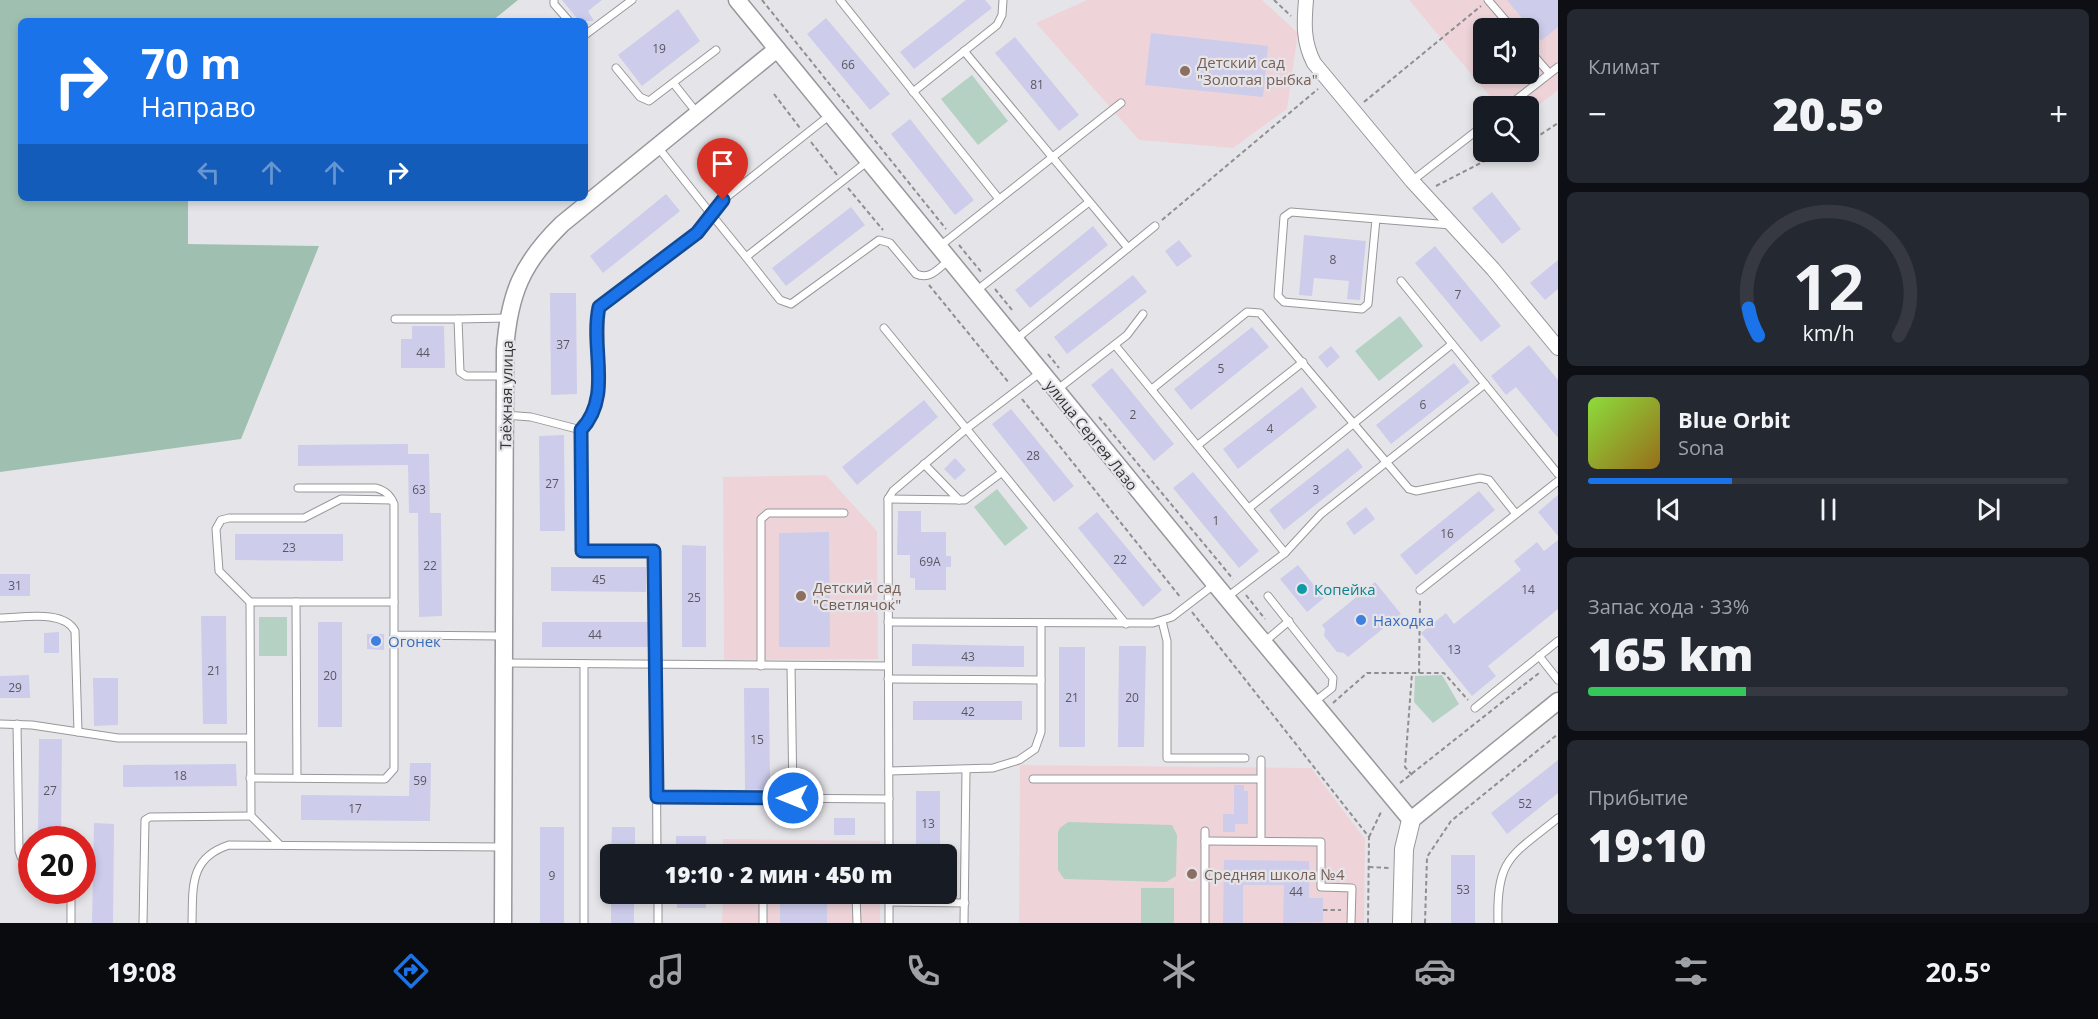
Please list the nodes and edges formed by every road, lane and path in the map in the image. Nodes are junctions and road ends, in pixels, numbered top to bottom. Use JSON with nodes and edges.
{"nodes":[{"id":1,"x":554,"y":0,"type":"edge"},
{"id":2,"x":632,"y":0,"type":"edge"},
{"id":3,"x":737,"y":0,"type":"edge"},
{"id":4,"x":762,"y":0,"type":"edge"},
{"id":5,"x":840,"y":0,"type":"edge"},
{"id":6,"x":1002,"y":0,"type":"edge"},
{"id":7,"x":1274,"y":0,"type":"edge"},
{"id":8,"x":1306,"y":0,"type":"edge"},
{"id":9,"x":1488,"y":0,"type":"edge"},
{"id":10,"x":566,"y":18,"type":"edge"},
{"id":11,"x":1503,"y":18,"type":"edge"},
{"id":12,"x":1305,"y":28,"type":"junction"},
{"id":13,"x":588,"y":33,"type":"edge"},
{"id":14,"x":777,"y":49,"type":"junction"},
{"id":15,"x":716,"y":50,"type":"dead end"},
{"id":16,"x":964,"y":51,"type":"junction"},
{"id":17,"x":1539,"y":62,"type":"edge"},
{"id":18,"x":1558,"y":67,"type":"edge"},
{"id":19,"x":616,"y":68,"type":"dead end"},
{"id":20,"x":1549,"y":74,"type":"junction"},
{"id":21,"x":1327,"y":81,"type":"junction"},
{"id":22,"x":674,"y":84,"type":"junction"},
{"id":23,"x":913,"y":92,"type":"junction"},
{"id":24,"x":774,"y":94,"type":"dead end"},
{"id":25,"x":1521,"y":96,"type":"edge"},
{"id":26,"x":1121,"y":103,"type":"dead end"},
{"id":27,"x":1353,"y":111,"type":"junction"},
{"id":28,"x":697,"y":113,"type":"junction"},
{"id":29,"x":830,"y":115,"type":"junction"},
{"id":30,"x":1558,"y":123,"type":"edge"},
{"id":31,"x":805,"y":134,"type":"junction"},
{"id":32,"x":1473,"y":134,"type":"edge"},
{"id":33,"x":1539,"y":136,"type":"edge"},
{"id":34,"x":657,"y":146,"type":"junction"},
{"id":35,"x":1052,"y":156,"type":"junction"},
{"id":36,"x":868,"y":161,"type":"junction"},
{"id":37,"x":1483,"y":162,"type":"edge"},
{"id":38,"x":842,"y":181,"type":"junction"},
{"id":39,"x":1412,"y":181,"type":"junction"},
{"id":40,"x":1423,"y":193,"type":"junction"},
{"id":41,"x":588,"y":198,"type":"edge"},
{"id":42,"x":999,"y":199,"type":"junction"},
{"id":43,"x":585,"y":201,"type":"edge"},
{"id":44,"x":1089,"y":202,"type":"junction"},
{"id":45,"x":711,"y":214,"type":"junction"},
{"id":46,"x":1376,"y":219,"type":"junction"},
{"id":47,"x":1451,"y":225,"type":"junction"},
{"id":48,"x":1155,"y":226,"type":"joint"},
{"id":49,"x":885,"y":233,"type":"dead end"},
{"id":50,"x":952,"y":236,"type":"junction"},
{"id":51,"x":1128,"y":248,"type":"junction"},
{"id":52,"x":944,"y":254,"type":"junction"},
{"id":53,"x":746,"y":257,"type":"junction"},
{"id":54,"x":921,"y":277,"type":"junction"},
{"id":55,"x":989,"y":281,"type":"junction"},
{"id":56,"x":1401,"y":281,"type":"dead end"},
{"id":57,"x":975,"y":292,"type":"junction"},
{"id":58,"x":1143,"y":314,"type":"dead end"},
{"id":59,"x":508,"y":318,"type":"junction"},
{"id":60,"x":395,"y":319,"type":"dead end"},
{"id":61,"x":458,"y":319,"type":"junction"},
{"id":62,"x":884,"y":328,"type":"dead end"},
{"id":63,"x":1021,"y":335,"type":"junction"},
{"id":64,"x":1452,"y":344,"type":"junction"},
{"id":65,"x":1115,"y":345,"type":"junction"},
{"id":66,"x":1558,"y":348,"type":"edge"},
{"id":67,"x":1046,"y":352,"type":"dead end"},
{"id":68,"x":1303,"y":362,"type":"junction"},
{"id":69,"x":1041,"y":372,"type":"junction"},
{"id":70,"x":505,"y":376,"type":"junction"},
{"id":71,"x":1485,"y":384,"type":"junction"},
{"id":72,"x":1062,"y":386,"type":"junction"},
{"id":73,"x":1152,"y":389,"type":"junction"},
{"id":74,"x":1016,"y":391,"type":"junction"},
{"id":75,"x":505,"y":415,"type":"junction"},
{"id":76,"x":1099,"y":417,"type":"dead end"},
{"id":77,"x":1353,"y":422,"type":"junction"},
{"id":78,"x":966,"y":429,"type":"junction"},
{"id":79,"x":581,"y":430,"type":"junction"},
{"id":80,"x":1198,"y":446,"type":"junction"},
{"id":81,"x":1386,"y":462,"type":"junction"},
{"id":82,"x":924,"y":464,"type":"junction"},
{"id":83,"x":1001,"y":473,"type":"junction"},
{"id":84,"x":1558,"y":474,"type":"edge"},
{"id":85,"x":1558,"y":481,"type":"edge"},
{"id":86,"x":298,"y":488,"type":"dead end"},
{"id":87,"x":888,"y":499,"type":"junction"},
{"id":88,"x":392,"y":500,"type":"junction"},
{"id":89,"x":959,"y":500,"type":"junction"},
{"id":90,"x":1249,"y":508,"type":"junction"},
{"id":91,"x":844,"y":513,"type":"dead end"},
{"id":92,"x":1516,"y":514,"type":"junction"},
{"id":93,"x":1285,"y":553,"type":"junction"},
{"id":94,"x":1215,"y":584,"type":"junction"},
{"id":95,"x":1240,"y":588,"type":"junction"},
{"id":96,"x":1420,"y":591,"type":"joint"},
{"id":97,"x":1268,"y":596,"type":"dead end"},
{"id":98,"x":1226,"y":598,"type":"junction"},
{"id":99,"x":250,"y":602,"type":"junction"},
{"id":100,"x":296,"y":602,"type":"junction"},
{"id":101,"x":394,"y":602,"type":"junction"},
{"id":102,"x":1188,"y":606,"type":"junction"},
{"id":103,"x":0,"y":618,"type":"edge"},
{"id":104,"x":1162,"y":621,"type":"junction"},
{"id":105,"x":1289,"y":621,"type":"junction"},
{"id":106,"x":888,"y":622,"type":"junction"},
{"id":107,"x":1041,"y":623,"type":"junction"},
{"id":108,"x":1126,"y":624,"type":"junction"},
{"id":109,"x":394,"y":635,"type":"junction"},
{"id":110,"x":505,"y":636,"type":"junction"},
{"id":111,"x":1269,"y":638,"type":"junction"},
{"id":112,"x":1558,"y":641,"type":"edge"},
{"id":113,"x":1539,"y":656,"type":"junction"},
{"id":114,"x":505,"y":663,"type":"junction"},
{"id":115,"x":584,"y":664,"type":"junction"},
{"id":116,"x":655,"y":665,"type":"junction"},
{"id":117,"x":761,"y":666,"type":"junction"},
{"id":118,"x":791,"y":666,"type":"junction"},
{"id":119,"x":888,"y":666,"type":"junction"},
{"id":120,"x":1547,"y":667,"type":"junction"},
{"id":121,"x":1412,"y":673,"type":"junction"},
{"id":122,"x":1419,"y":673,"type":"junction"},
{"id":123,"x":888,"y":679,"type":"junction"},
{"id":124,"x":1041,"y":680,"type":"junction"},
{"id":125,"x":1558,"y":680,"type":"edge"},
{"id":126,"x":1319,"y":698,"type":"junction"},
{"id":127,"x":1558,"y":701,"type":"edge"},
{"id":128,"x":1475,"y":708,"type":"junction"},
{"id":129,"x":1483,"y":718,"type":"junction"},
{"id":130,"x":0,"y":724,"type":"edge"},
{"id":131,"x":17,"y":724,"type":"junction"},
{"id":132,"x":78,"y":732,"type":"junction"},
{"id":133,"x":1558,"y":734,"type":"edge"},
{"id":134,"x":250,"y":738,"type":"junction"},
{"id":135,"x":1245,"y":758,"type":"dead end"},
{"id":136,"x":1261,"y":760,"type":"dead end"},
{"id":137,"x":889,"y":771,"type":"junction"},
{"id":138,"x":966,"y":771,"type":"junction"},
{"id":139,"x":1412,"y":775,"type":"junction"},
{"id":140,"x":250,"y":778,"type":"junction"},
{"id":141,"x":297,"y":778,"type":"junction"},
{"id":142,"x":1033,"y":779,"type":"dead end"},
{"id":143,"x":1260,"y":779,"type":"junction"},
{"id":144,"x":1400,"y":783,"type":"dead end"},
{"id":145,"x":657,"y":797,"type":"junction"},
{"id":146,"x":793,"y":798,"type":"junction"},
{"id":147,"x":889,"y":799,"type":"junction"},
{"id":148,"x":251,"y":816,"type":"junction"},
{"id":149,"x":1558,"y":818,"type":"edge"},
{"id":150,"x":1411,"y":820,"type":"junction"},
{"id":151,"x":19,"y":826,"type":"edge"},
{"id":152,"x":1205,"y":831,"type":"dead end"},
{"id":153,"x":1205,"y":841,"type":"junction"},
{"id":154,"x":1261,"y":841,"type":"junction"},
{"id":155,"x":279,"y":844,"type":"junction"},
{"id":156,"x":657,"y":844,"type":"edge"},
{"id":157,"x":889,"y":844,"type":"edge"},
{"id":158,"x":504,"y":847,"type":"junction"},
{"id":159,"x":957,"y":902,"type":"edge"},
{"id":160,"x":965,"y":903,"type":"junction"},
{"id":161,"x":71,"y":904,"type":"edge"},
{"id":162,"x":658,"y":904,"type":"edge"},
{"id":163,"x":763,"y":904,"type":"edge"},
{"id":164,"x":856,"y":904,"type":"edge"},
{"id":165,"x":889,"y":904,"type":"edge"},
{"id":166,"x":71,"y":923,"type":"edge"},
{"id":167,"x":143,"y":923,"type":"edge"},
{"id":168,"x":192,"y":923,"type":"edge"},
{"id":169,"x":503,"y":923,"type":"edge"},
{"id":170,"x":584,"y":923,"type":"edge"},
{"id":171,"x":658,"y":923,"type":"edge"},
{"id":172,"x":763,"y":923,"type":"edge"},
{"id":173,"x":857,"y":923,"type":"edge"},
{"id":174,"x":889,"y":923,"type":"edge"},
{"id":175,"x":964,"y":923,"type":"edge"},
{"id":176,"x":1205,"y":923,"type":"edge"},
{"id":177,"x":1351,"y":923,"type":"edge"},
{"id":178,"x":1368,"y":923,"type":"edge"},
{"id":179,"x":1402,"y":923,"type":"edge"},
{"id":180,"x":1425,"y":923,"type":"edge"},
{"id":181,"x":1498,"y":923,"type":"edge"}],
"edges":[{"from":1,"to":10,"type":"lane"},
{"from":2,"to":13,"type":"lane"},
{"from":3,"to":14,"type":"street"},
{"from":4,"to":50,"type":"path"},
{"from":5,"to":23,"type":"lane"},
{"from":6,"to":16,"type":"lane"},
{"from":7,"to":12,"type":"path"},
{"from":8,"to":12,"type":"street"},
{"from":9,"to":11,"type":"lane"},
{"from":9,"to":27,"type":"path"},
{"from":12,"to":21,"type":"street"},
{"from":14,"to":28,"type":"street","name":"Таёжная улица"},
{"from":14,"to":29,"type":"street","name":"улица Сергея Лазо"},
{"from":15,"to":22,"type":"lane"},
{"from":16,"to":23,"type":"lane"},
{"from":16,"to":35,"type":"lane"},
{"from":17,"to":20,"type":"lane"},
{"from":18,"to":20,"type":"lane"},
{"from":19,"to":22,"type":"lane"},
{"from":20,"to":25,"type":"lane"},
{"from":21,"to":27,"type":"street"},
{"from":21,"to":48,"type":"path"},
{"from":22,"to":28,"type":"lane"},
{"from":23,"to":42,"type":"lane"},
{"from":24,"to":31,"type":"path"},
{"from":26,"to":35,"type":"lane"},
{"from":27,"to":39,"type":"street"},
{"from":28,"to":34,"type":"street","name":"Таёжная улица"},
{"from":29,"to":31,"type":"lane"},
{"from":29,"to":36,"type":"street","name":"улица Сергея Лазо"},
{"from":30,"to":33,"type":"path"},
{"from":31,"to":38,"type":"path"},
{"from":31,"to":45,"type":"lane"},
{"from":32,"to":39,"type":"lane"},
{"from":34,"to":41,"type":"street","name":"Таёжная улица"},
{"from":34,"to":45,"type":"lane"},
{"from":35,"to":42,"type":"lane"},
{"from":35,"to":44,"type":"lane"},
{"from":36,"to":38,"type":"lane"},
{"from":36,"to":52,"type":"street","name":"улица Сергея Лазо"},
{"from":37,"to":40,"type":"path"},
{"from":38,"to":49,"type":"path"},
{"from":38,"to":53,"type":"lane"},
{"from":39,"to":40,"type":"street"},
{"from":40,"to":47,"type":"street"},
{"from":42,"to":50,"type":"lane"},
{"from":43,"to":59,"type":"street","name":"Таёжная улица"},
{"from":44,"to":51,"type":"lane"},
{"from":44,"to":55,"type":"lane"},
{"from":45,"to":53,"type":"lane"},
{"from":45,"to":79,"type":"lane"},
{"from":46,"to":46,"type":"lane"},
{"from":46,"to":47,"type":"lane"},
{"from":47,"to":66,"type":"street"},
{"from":48,"to":51,"type":"lane"},
{"from":50,"to":52,"type":"lane"},
{"from":50,"to":55,"type":"path"},
{"from":51,"to":63,"type":"lane"},
{"from":52,"to":54,"type":"lane"},
{"from":52,"to":57,"type":"street","name":"улица Сергея Лазо"},
{"from":53,"to":54,"type":"lane"},
{"from":54,"to":74,"type":"path"},
{"from":55,"to":57,"type":"lane"},
{"from":55,"to":63,"type":"path"},
{"from":56,"to":64,"type":"lane"},
{"from":57,"to":63,"type":"street","name":"улица Сергея Лазо"},
{"from":58,"to":65,"type":"lane"},
{"from":59,"to":61,"type":"lane"},
{"from":59,"to":70,"type":"street","name":"Таёжная улица"},
{"from":60,"to":61,"type":"lane"},
{"from":61,"to":70,"type":"lane"},
{"from":62,"to":78,"type":"lane"},
{"from":63,"to":69,"type":"street","name":"улица Сергея Лазо"},
{"from":64,"to":71,"type":"lane"},
{"from":64,"to":77,"type":"lane"},
{"from":65,"to":72,"type":"lane"},
{"from":65,"to":73,"type":"lane"},
{"from":67,"to":72,"type":"path"},
{"from":68,"to":73,"type":"lane"},
{"from":68,"to":77,"type":"lane"},
{"from":68,"to":80,"type":"lane"},
{"from":69,"to":72,"type":"street","name":"улица Сергея Лазо"},
{"from":69,"to":74,"type":"lane"},
{"from":70,"to":75,"type":"street","name":"Таёжная улица"},
{"from":71,"to":81,"type":"lane"},
{"from":71,"to":84,"type":"lane"},
{"from":72,"to":94,"type":"street","name":"улица Сергея Лазо"},
{"from":73,"to":80,"type":"lane"},
{"from":74,"to":78,"type":"lane"},
{"from":74,"to":102,"type":"path"},
{"from":75,"to":79,"type":"lane"},
{"from":75,"to":110,"type":"street","name":"Таёжная улица"},
{"from":76,"to":95,"type":"path"},
{"from":77,"to":81,"type":"lane"},
{"from":77,"to":90,"type":"lane"},
{"from":78,"to":82,"type":"lane"},
{"from":78,"to":83,"type":"lane"},
{"from":79,"to":116,"type":"lane"},
{"from":80,"to":90,"type":"lane"},
{"from":81,"to":92,"type":"lane"},
{"from":81,"to":93,"type":"lane"},
{"from":82,"to":87,"type":"lane"},
{"from":82,"to":89,"type":"lane"},
{"from":83,"to":89,"type":"lane"},
{"from":83,"to":108,"type":"lane"},
{"from":85,"to":92,"type":"lane"},
{"from":86,"to":88,"type":"lane"},
{"from":87,"to":89,"type":"lane"},
{"from":87,"to":106,"type":"lane"},
{"from":88,"to":99,"type":"lane"},
{"from":88,"to":101,"type":"lane"},
{"from":90,"to":93,"type":"lane"},
{"from":91,"to":117,"type":"lane"},
{"from":92,"to":96,"type":"lane"},
{"from":93,"to":95,"type":"lane"},
{"from":94,"to":98,"type":"street","name":"улица Сергея Лазо"},
{"from":94,"to":102,"type":"lane"},
{"from":95,"to":98,"type":"lane"},
{"from":95,"to":111,"type":"path"},
{"from":96,"to":122,"type":"path"},
{"from":97,"to":105,"type":"lane"},
{"from":98,"to":111,"type":"street","name":"улица Сергея Лазо"},
{"from":99,"to":100,"type":"lane"},
{"from":99,"to":134,"type":"lane"},
{"from":100,"to":101,"type":"lane"},
{"from":100,"to":141,"type":"lane"},
{"from":101,"to":109,"type":"lane"},
{"from":102,"to":104,"type":"lane"},
{"from":102,"to":178,"type":"path"},
{"from":103,"to":132,"type":"lane"},
{"from":104,"to":108,"type":"lane"},
{"from":104,"to":135,"type":"lane"},
{"from":105,"to":111,"type":"lane"},
{"from":105,"to":126,"type":"lane"},
{"from":106,"to":107,"type":"lane"},
{"from":106,"to":119,"type":"lane"},
{"from":107,"to":108,"type":"lane"},
{"from":107,"to":124,"type":"lane"},
{"from":109,"to":110,"type":"lane"},
{"from":109,"to":141,"type":"lane"},
{"from":110,"to":114,"type":"street","name":"Таёжная улица"},
{"from":111,"to":126,"type":"street","name":"улица Сергея Лазо"},
{"from":112,"to":113,"type":"lane"},
{"from":113,"to":120,"type":"lane"},
{"from":113,"to":128,"type":"lane"},
{"from":114,"to":115,"type":"lane"},
{"from":114,"to":158,"type":"street","name":"Таёжная улица"},
{"from":115,"to":116,"type":"lane"},
{"from":115,"to":170,"type":"lane"},
{"from":116,"to":117,"type":"lane"},
{"from":116,"to":145,"type":"lane"},
{"from":117,"to":118,"type":"lane"},
{"from":118,"to":119,"type":"lane"},
{"from":118,"to":146,"type":"lane"},
{"from":119,"to":123,"type":"lane"},
{"from":120,"to":125,"type":"lane"},
{"from":120,"to":129,"type":"path"},
{"from":121,"to":122,"type":"path"},
{"from":121,"to":126,"type":"path"},
{"from":121,"to":139,"type":"path"},
{"from":122,"to":128,"type":"path"},
{"from":123,"to":124,"type":"lane"},
{"from":123,"to":137,"type":"lane"},
{"from":124,"to":138,"type":"lane"},
{"from":126,"to":150,"type":"street","name":"улица Сергея Лазо"},
{"from":127,"to":150,"type":"street"},
{"from":128,"to":129,"type":"path"},
{"from":129,"to":139,"type":"path"},
{"from":130,"to":131,"type":"lane"},
{"from":131,"to":132,"type":"lane"},
{"from":131,"to":151,"type":"lane"},
{"from":132,"to":134,"type":"lane"},
{"from":133,"to":180,"type":"path"},
{"from":134,"to":140,"type":"lane"},
{"from":136,"to":143,"type":"lane"},
{"from":137,"to":138,"type":"lane"},
{"from":137,"to":147,"type":"lane"},
{"from":138,"to":160,"type":"lane"},
{"from":139,"to":144,"type":"path"},
{"from":140,"to":141,"type":"lane"},
{"from":140,"to":148,"type":"lane"},
{"from":142,"to":143,"type":"lane"},
{"from":143,"to":154,"type":"lane"},
{"from":145,"to":146,"type":"lane"},
{"from":145,"to":156,"type":"lane"},
{"from":146,"to":147,"type":"lane"},
{"from":147,"to":157,"type":"lane"},
{"from":148,"to":155,"type":"lane"},
{"from":148,"to":167,"type":"lane"},
{"from":149,"to":181,"type":"lane"},
{"from":150,"to":179,"type":"main road"},
{"from":152,"to":153,"type":"lane"},
{"from":153,"to":154,"type":"lane"},
{"from":153,"to":176,"type":"lane"},
{"from":154,"to":177,"type":"lane"},
{"from":155,"to":158,"type":"lane"},
{"from":155,"to":168,"type":"lane"},
{"from":158,"to":169,"type":"street","name":"Таёжная улица"},
{"from":159,"to":160,"type":"lane"},
{"from":160,"to":175,"type":"lane"},
{"from":161,"to":166,"type":"lane"},
{"from":162,"to":171,"type":"lane"},
{"from":163,"to":172,"type":"lane"},
{"from":164,"to":173,"type":"lane"},
{"from":165,"to":174,"type":"lane"}]}
